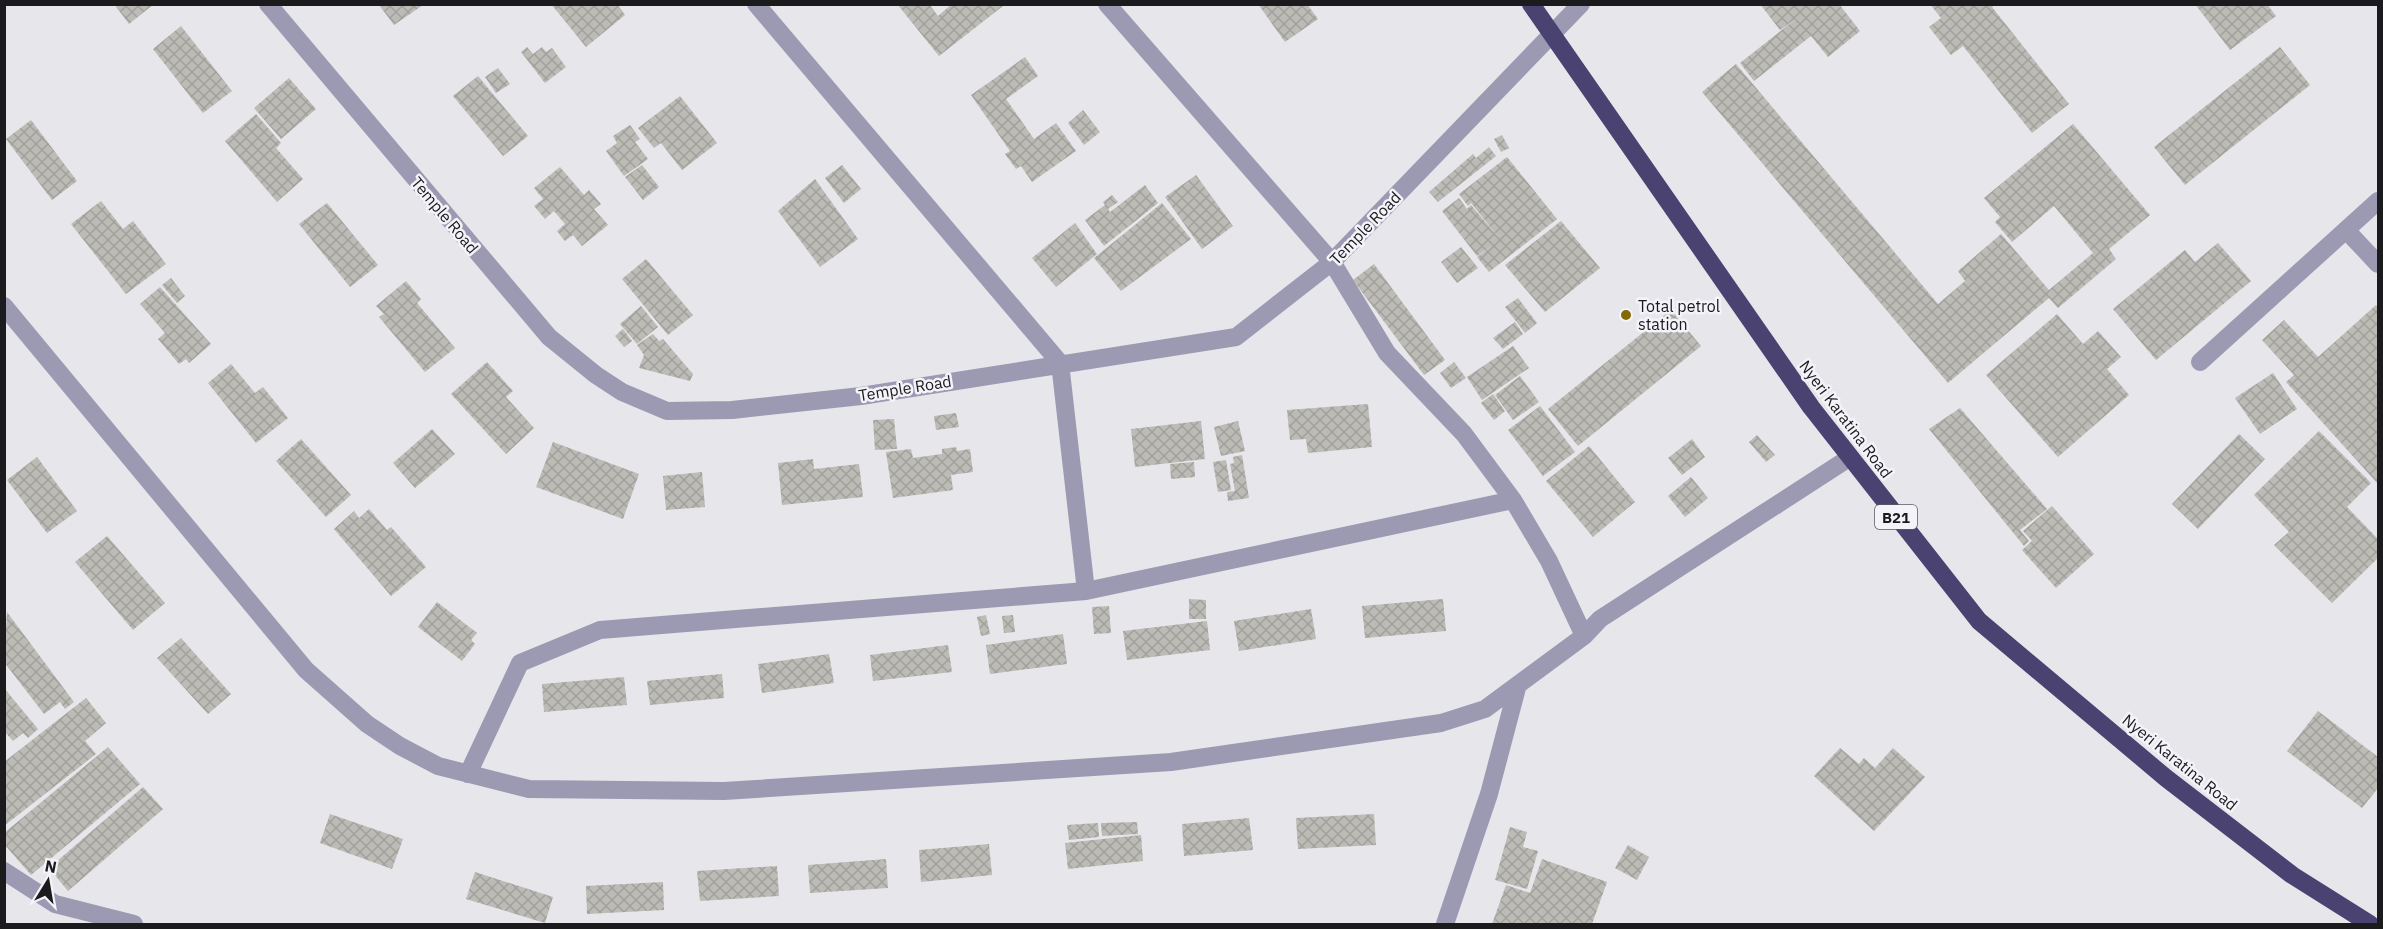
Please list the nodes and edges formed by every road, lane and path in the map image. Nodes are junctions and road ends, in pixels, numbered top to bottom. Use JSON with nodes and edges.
{"nodes":[{"id":1,"x":268,"y":4,"type":"edge"},
{"id":2,"x":756,"y":4,"type":"edge"},
{"id":3,"x":1107,"y":4,"type":"edge"},
{"id":4,"x":1531,"y":4,"type":"edge"},
{"id":5,"x":1581,"y":4,"type":"edge"},
{"id":6,"x":1552,"y":32,"type":"junction"},
{"id":7,"x":2379,"y":201,"type":"edge"},
{"id":8,"x":2346,"y":230,"type":"junction"},
{"id":9,"x":1332,"y":262,"type":"junction"},
{"id":10,"x":2379,"y":264,"type":"edge"},
{"id":11,"x":4,"y":306,"type":"edge"},
{"id":12,"x":2200,"y":362,"type":"dead end"},
{"id":13,"x":1060,"y":363,"type":"junction"},
{"id":14,"x":1849,"y":458,"type":"junction"},
{"id":15,"x":1514,"y":500,"type":"junction"},
{"id":16,"x":1086,"y":591,"type":"junction"},
{"id":17,"x":1584,"y":636,"type":"junction"},
{"id":18,"x":1517,"y":688,"type":"junction"},
{"id":19,"x":468,"y":774,"type":"junction"},
{"id":20,"x":4,"y":871,"type":"edge"},
{"id":21,"x":134,"y":924,"type":"edge"},
{"id":22,"x":1445,"y":924,"type":"edge"},
{"id":23,"x":2370,"y":924,"type":"edge"}],
"edges":[{"from":1,"to":13,"type":"street","name":"Temple Road"},
{"from":2,"to":13,"type":"street"},
{"from":3,"to":9,"type":"street"},
{"from":4,"to":6,"type":"highway","name":"Nyeri Karatina Road","number":"B21"},
{"from":5,"to":6,"type":"street","name":"Temple Road"},
{"from":6,"to":9,"type":"street","name":"Temple Road"},
{"from":6,"to":14,"type":"highway","name":"Nyeri Karatina Road","number":"B21"},
{"from":7,"to":8,"type":"street"},
{"from":8,"to":10,"type":"street"},
{"from":8,"to":12,"type":"street"},
{"from":9,"to":13,"type":"street","name":"Temple Road"},
{"from":9,"to":15,"type":"street"},
{"from":11,"to":19,"type":"street"},
{"from":13,"to":16,"type":"street"},
{"from":14,"to":17,"type":"street"},
{"from":14,"to":23,"type":"highway","name":"Nyeri Karatina Road","number":"B21"},
{"from":15,"to":16,"type":"street"},
{"from":15,"to":17,"type":"street"},
{"from":16,"to":19,"type":"street"},
{"from":17,"to":18,"type":"street"},
{"from":18,"to":19,"type":"street"},
{"from":18,"to":22,"type":"street"},
{"from":20,"to":21,"type":"street"}]}
